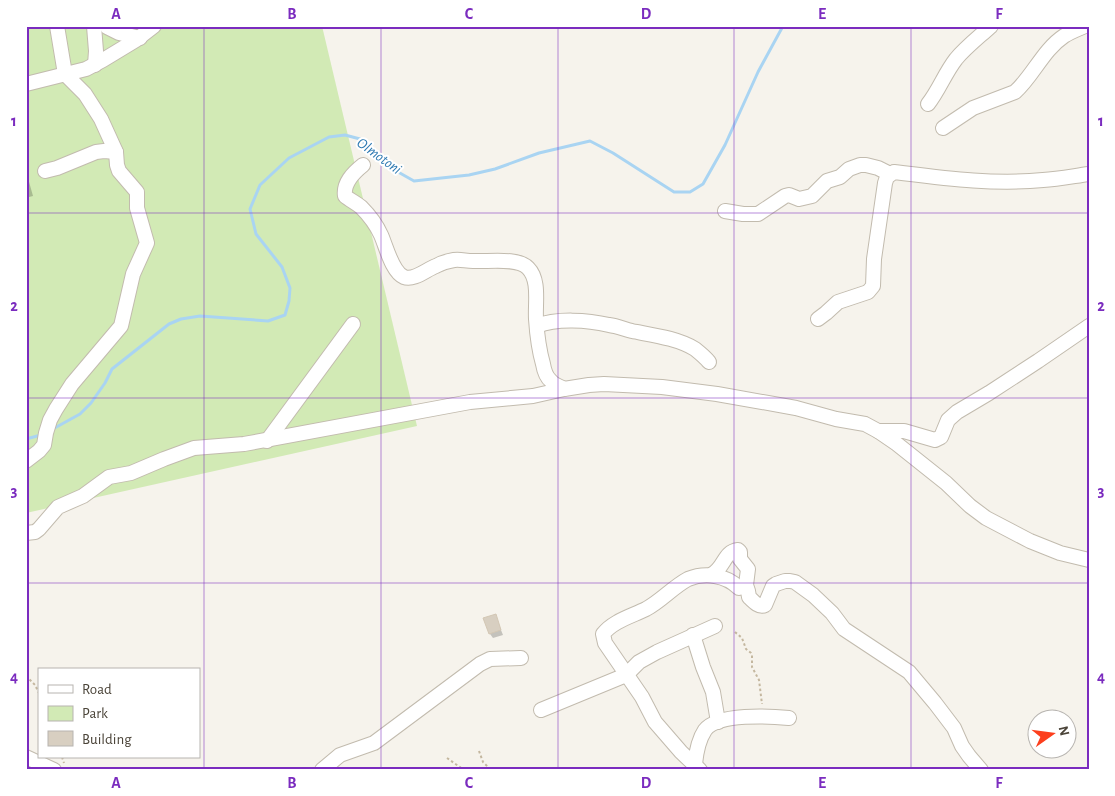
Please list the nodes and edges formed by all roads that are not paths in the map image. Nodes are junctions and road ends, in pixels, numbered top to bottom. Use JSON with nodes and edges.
{"nodes":[{"id":1,"x":57,"y":26,"type":"edge"},
{"id":2,"x":94,"y":26,"type":"edge"},
{"id":3,"x":154,"y":26,"type":"edge"},
{"id":4,"x":991,"y":26,"type":"edge"},
{"id":5,"x":1085,"y":26,"type":"edge"},
{"id":6,"x":106,"y":27,"type":"edge"},
{"id":7,"x":140,"y":38,"type":"junction"},
{"id":8,"x":95,"y":65,"type":"junction"},
{"id":9,"x":65,"y":74,"type":"junction"},
{"id":10,"x":26,"y":84,"type":"edge"},
{"id":11,"x":928,"y":104,"type":"dead end"},
{"id":12,"x":942,"y":128,"type":"dead end"},
{"id":13,"x":116,"y":152,"type":"junction"},
{"id":14,"x":363,"y":165,"type":"dead end"},
{"id":15,"x":45,"y":171,"type":"dead end"},
{"id":16,"x":890,"y":174,"type":"junction"},
{"id":17,"x":1089,"y":174,"type":"edge"},
{"id":18,"x":725,"y":211,"type":"dead end"},
{"id":19,"x":818,"y":319,"type":"dead end"},
{"id":20,"x":353,"y":324,"type":"dead end"},
{"id":21,"x":536,"y":326,"type":"junction"},
{"id":22,"x":1089,"y":326,"type":"edge"},
{"id":23,"x":709,"y":362,"type":"dead end"},
{"id":24,"x":564,"y":389,"type":"junction"},
{"id":25,"x":878,"y":431,"type":"junction"},
{"id":26,"x":267,"y":440,"type":"junction"},
{"id":27,"x":26,"y":461,"type":"edge"},
{"id":28,"x":26,"y":533,"type":"edge"},
{"id":29,"x":1089,"y":560,"type":"edge"},
{"id":30,"x":712,"y":575,"type":"junction"},
{"id":31,"x":739,"y":588,"type":"dead end"},
{"id":32,"x":715,"y":626,"type":"dead end"},
{"id":33,"x":693,"y":635,"type":"junction"},
{"id":34,"x":521,"y":658,"type":"dead end"},
{"id":35,"x":626,"y":675,"type":"junction"},
{"id":36,"x":541,"y":710,"type":"dead end"},
{"id":37,"x":789,"y":718,"type":"dead end"},
{"id":38,"x":718,"y":722,"type":"junction"},
{"id":39,"x":26,"y":757,"type":"edge"},
{"id":40,"x":698,"y":767,"type":"edge"},
{"id":41,"x":54,"y":770,"type":"edge"},
{"id":42,"x":322,"y":770,"type":"edge"},
{"id":43,"x":981,"y":770,"type":"edge"}],
"edges":[{"from":1,"to":9,"type":"street"},
{"from":2,"to":8,"type":"street"},
{"from":3,"to":7,"type":"street"},
{"from":4,"to":11,"type":"street"},
{"from":5,"to":12,"type":"street"},
{"from":6,"to":7,"type":"street"},
{"from":7,"to":8,"type":"street"},
{"from":8,"to":9,"type":"street"},
{"from":9,"to":10,"type":"street"},
{"from":9,"to":13,"type":"street"},
{"from":13,"to":15,"type":"street"},
{"from":13,"to":27,"type":"street"},
{"from":14,"to":21,"type":"street"},
{"from":16,"to":17,"type":"street"},
{"from":16,"to":18,"type":"street"},
{"from":16,"to":19,"type":"street"},
{"from":20,"to":26,"type":"street"},
{"from":21,"to":23,"type":"street"},
{"from":21,"to":24,"type":"street"},
{"from":22,"to":25,"type":"street"},
{"from":24,"to":25,"type":"street"},
{"from":24,"to":26,"type":"street"},
{"from":25,"to":29,"type":"street"},
{"from":26,"to":28,"type":"street"},
{"from":30,"to":31,"type":"street"},
{"from":30,"to":35,"type":"street"},
{"from":30,"to":43,"type":"street"},
{"from":32,"to":33,"type":"street"},
{"from":33,"to":35,"type":"street"},
{"from":33,"to":38,"type":"street"},
{"from":34,"to":42,"type":"street"},
{"from":35,"to":36,"type":"street"},
{"from":35,"to":40,"type":"street"},
{"from":37,"to":38,"type":"street"},
{"from":38,"to":40,"type":"street"},
{"from":39,"to":41,"type":"street"}]}
